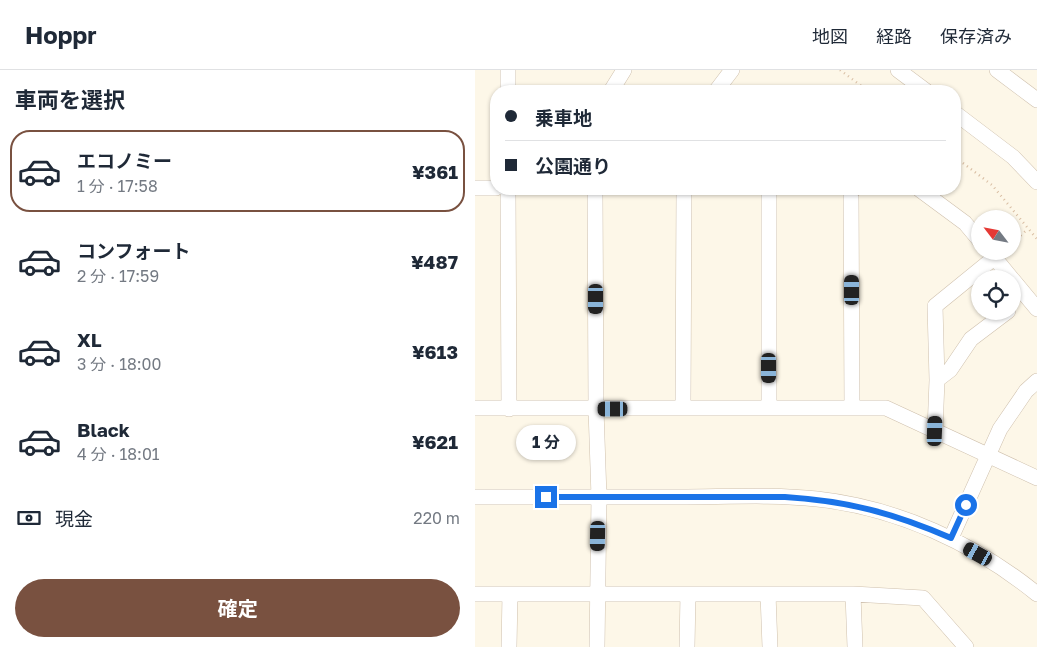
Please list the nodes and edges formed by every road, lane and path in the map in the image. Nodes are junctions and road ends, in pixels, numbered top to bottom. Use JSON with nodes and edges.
{"nodes":[{"id":1,"x":508,"y":70,"type":"edge"},
{"id":2,"x":624,"y":70,"type":"edge"},
{"id":3,"x":732,"y":70,"type":"edge"},
{"id":4,"x":840,"y":70,"type":"edge"},
{"id":5,"x":898,"y":70,"type":"edge"},
{"id":6,"x":997,"y":70,"type":"edge"},
{"id":7,"x":508,"y":85,"type":"edge"},
{"id":8,"x":615,"y":85,"type":"edge"},
{"id":9,"x":721,"y":85,"type":"edge"},
{"id":10,"x":860,"y":85,"type":"edge"},
{"id":11,"x":918,"y":85,"type":"edge"},
{"id":12,"x":1037,"y":100,"type":"edge"},
{"id":13,"x":961,"y":117,"type":"edge"},
{"id":14,"x":961,"y":162,"type":"edge"},
{"id":15,"x":1037,"y":182,"type":"edge"},
{"id":16,"x":475,"y":188,"type":"edge"},
{"id":17,"x":490,"y":188,"type":"edge"},
{"id":18,"x":508,"y":195,"type":"edge"},
{"id":19,"x":595,"y":195,"type":"edge"},
{"id":20,"x":683,"y":195,"type":"edge"},
{"id":21,"x":769,"y":195,"type":"edge"},
{"id":22,"x":851,"y":195,"type":"edge"},
{"id":23,"x":927,"y":195,"type":"edge"},
{"id":24,"x":1028,"y":229,"type":"junction"},
{"id":25,"x":971,"y":230,"type":"edge"},
{"id":26,"x":1021,"y":235,"type":"edge"},
{"id":27,"x":1037,"y":239,"type":"edge"},
{"id":28,"x":986,"y":260,"type":"edge"},
{"id":29,"x":995,"y":260,"type":"edge"},
{"id":30,"x":1004,"y":270,"type":"edge"},
{"id":31,"x":1021,"y":290,"type":"edge"},
{"id":32,"x":1027,"y":297,"type":"junction"},
{"id":33,"x":1021,"y":302,"type":"edge"},
{"id":34,"x":1037,"y":309,"type":"edge"},
{"id":35,"x":996,"y":320,"type":"edge"},
{"id":36,"x":937,"y":380,"type":"junction"},
{"id":37,"x":1037,"y":381,"type":"edge"},
{"id":38,"x":769,"y":407,"type":"junction"},
{"id":39,"x":475,"y":408,"type":"edge"},
{"id":40,"x":509,"y":408,"type":"junction"},
{"id":41,"x":683,"y":408,"type":"junction"},
{"id":42,"x":852,"y":408,"type":"junction"},
{"id":43,"x":596,"y":409,"type":"junction"},
{"id":44,"x":935,"y":431,"type":"junction"},
{"id":45,"x":988,"y":455,"type":"junction"},
{"id":46,"x":1037,"y":478,"type":"edge"},
{"id":47,"x":475,"y":497,"type":"edge"},
{"id":48,"x":599,"y":497,"type":"junction"},
{"id":49,"x":951,"y":538,"type":"junction"},
{"id":50,"x":475,"y":594,"type":"edge"},
{"id":51,"x":509,"y":594,"type":"junction"},
{"id":52,"x":688,"y":594,"type":"junction"},
{"id":53,"x":768,"y":594,"type":"junction"},
{"id":54,"x":853,"y":594,"type":"junction"},
{"id":55,"x":1037,"y":594,"type":"edge"},
{"id":56,"x":596,"y":595,"type":"junction"},
{"id":57,"x":509,"y":647,"type":"edge"},
{"id":58,"x":597,"y":647,"type":"edge"},
{"id":59,"x":687,"y":647,"type":"edge"},
{"id":60,"x":770,"y":647,"type":"edge"},
{"id":61,"x":855,"y":647,"type":"edge"},
{"id":62,"x":966,"y":647,"type":"edge"}],
"edges":[{"from":1,"to":7,"type":"street"},
{"from":2,"to":8,"type":"street"},
{"from":3,"to":9,"type":"street"},
{"from":4,"to":10,"type":"path"},
{"from":5,"to":11,"type":"street"},
{"from":6,"to":12,"type":"street"},
{"from":13,"to":15,"type":"street"},
{"from":14,"to":24,"type":"path"},
{"from":16,"to":17,"type":"street"},
{"from":18,"to":40,"type":"street"},
{"from":19,"to":43,"type":"street"},
{"from":20,"to":41,"type":"street"},
{"from":21,"to":38,"type":"street"},
{"from":22,"to":42,"type":"street"},
{"from":23,"to":25,"type":"street"},
{"from":24,"to":26,"type":"path"},
{"from":24,"to":27,"type":"path"},
{"from":28,"to":36,"type":"street"},
{"from":29,"to":30,"type":"street"},
{"from":31,"to":32,"type":"street"},
{"from":32,"to":33,"type":"street"},
{"from":32,"to":34,"type":"street"},
{"from":35,"to":36,"type":"street"},
{"from":36,"to":44,"type":"street"},
{"from":37,"to":45,"type":"street"},
{"from":38,"to":41,"type":"street"},
{"from":38,"to":42,"type":"street"},
{"from":39,"to":40,"type":"street"},
{"from":40,"to":43,"type":"street"},
{"from":41,"to":43,"type":"street"},
{"from":42,"to":44,"type":"street"},
{"from":43,"to":48,"type":"street"},
{"from":44,"to":45,"type":"street"},
{"from":45,"to":46,"type":"street"},
{"from":45,"to":49,"type":"street"},
{"from":47,"to":48,"type":"street"},
{"from":48,"to":49,"type":"street"},
{"from":48,"to":56,"type":"street"},
{"from":49,"to":55,"type":"street"},
{"from":50,"to":51,"type":"street"},
{"from":51,"to":56,"type":"street"},
{"from":51,"to":57,"type":"street"},
{"from":52,"to":53,"type":"street"},
{"from":52,"to":56,"type":"street"},
{"from":52,"to":59,"type":"street"},
{"from":53,"to":54,"type":"street"},
{"from":53,"to":60,"type":"street"},
{"from":54,"to":61,"type":"street"},
{"from":54,"to":62,"type":"street"},
{"from":56,"to":58,"type":"street"}]}
